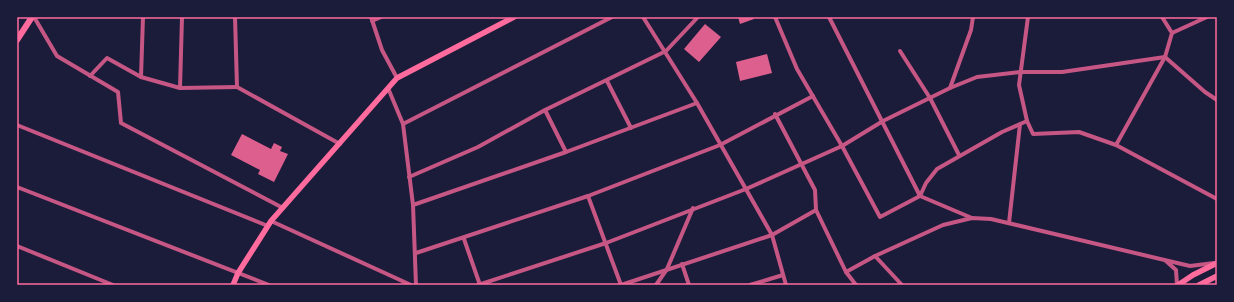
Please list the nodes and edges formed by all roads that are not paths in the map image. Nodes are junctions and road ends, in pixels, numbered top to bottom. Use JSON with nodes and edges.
{"nodes":[{"id":1,"x":33,"y":17,"type":"edge"},
{"id":2,"x":143,"y":17,"type":"edge"},
{"id":3,"x":182,"y":17,"type":"edge"},
{"id":4,"x":235,"y":17,"type":"edge"},
{"id":5,"x":381,"y":17,"type":"edge"},
{"id":6,"x":514,"y":17,"type":"edge"},
{"id":7,"x":612,"y":17,"type":"edge"},
{"id":8,"x":643,"y":17,"type":"edge"},
{"id":9,"x":698,"y":17,"type":"edge"},
{"id":10,"x":775,"y":17,"type":"edge"},
{"id":11,"x":829,"y":17,"type":"edge"},
{"id":12,"x":973,"y":17,"type":"edge"},
{"id":13,"x":1028,"y":17,"type":"edge"},
{"id":14,"x":1162,"y":17,"type":"edge"},
{"id":15,"x":1206,"y":17,"type":"edge"},
{"id":16,"x":371,"y":19,"type":"edge"},
{"id":17,"x":1172,"y":32,"type":"junction"},
{"id":18,"x":17,"y":40,"type":"edge"},
{"id":19,"x":666,"y":51,"type":"junction"},
{"id":20,"x":900,"y":51,"type":"dead end"},
{"id":21,"x":1165,"y":57,"type":"junction"},
{"id":22,"x":1021,"y":72,"type":"junction"},
{"id":23,"x":90,"y":76,"type":"junction"},
{"id":24,"x":142,"y":77,"type":"junction"},
{"id":25,"x":397,"y":78,"type":"junction"},
{"id":26,"x":607,"y":81,"type":"junction"},
{"id":27,"x":237,"y":87,"type":"junction"},
{"id":28,"x":180,"y":88,"type":"junction"},
{"id":29,"x":388,"y":88,"type":"junction"},
{"id":30,"x":950,"y":88,"type":"junction"},
{"id":31,"x":813,"y":96,"type":"junction"},
{"id":32,"x":930,"y":98,"type":"junction"},
{"id":33,"x":1217,"y":100,"type":"edge"},
{"id":34,"x":697,"y":103,"type":"junction"},
{"id":35,"x":546,"y":110,"type":"junction"},
{"id":36,"x":775,"y":114,"type":"junction"},
{"id":37,"x":884,"y":121,"type":"junction"},
{"id":38,"x":1027,"y":121,"type":"junction"},
{"id":39,"x":403,"y":124,"type":"junction"},
{"id":40,"x":1020,"y":124,"type":"junction"},
{"id":41,"x":17,"y":125,"type":"edge"},
{"id":42,"x":631,"y":128,"type":"junction"},
{"id":43,"x":340,"y":144,"type":"junction"},
{"id":44,"x":720,"y":145,"type":"junction"},
{"id":45,"x":1116,"y":145,"type":"junction"},
{"id":46,"x":842,"y":146,"type":"junction"},
{"id":47,"x":566,"y":152,"type":"junction"},
{"id":48,"x":958,"y":155,"type":"junction"},
{"id":49,"x":803,"y":165,"type":"junction"},
{"id":50,"x":409,"y":177,"type":"junction"},
{"id":51,"x":17,"y":187,"type":"edge"},
{"id":52,"x":746,"y":189,"type":"junction"},
{"id":53,"x":588,"y":196,"type":"junction"},
{"id":54,"x":920,"y":196,"type":"junction"},
{"id":55,"x":1217,"y":200,"type":"edge"},
{"id":56,"x":413,"y":205,"type":"junction"},
{"id":57,"x":283,"y":208,"type":"junction"},
{"id":58,"x":693,"y":208,"type":"junction"},
{"id":59,"x":816,"y":210,"type":"junction"},
{"id":60,"x":972,"y":218,"type":"junction"},
{"id":61,"x":270,"y":223,"type":"junction"},
{"id":62,"x":1009,"y":223,"type":"junction"},
{"id":63,"x":772,"y":235,"type":"junction"},
{"id":64,"x":464,"y":239,"type":"junction"},
{"id":65,"x":606,"y":242,"type":"junction"},
{"id":66,"x":17,"y":246,"type":"edge"},
{"id":67,"x":416,"y":253,"type":"junction"},
{"id":68,"x":875,"y":256,"type":"junction"},
{"id":69,"x":1165,"y":261,"type":"junction"},
{"id":70,"x":1217,"y":263,"type":"edge"},
{"id":71,"x":682,"y":264,"type":"junction"},
{"id":72,"x":667,"y":269,"type":"junction"},
{"id":73,"x":846,"y":272,"type":"junction"},
{"id":74,"x":238,"y":273,"type":"junction"},
{"id":75,"x":783,"y":275,"type":"junction"},
{"id":76,"x":1217,"y":276,"type":"edge"},
{"id":77,"x":113,"y":285,"type":"edge"},
{"id":78,"x":233,"y":285,"type":"edge"},
{"id":79,"x":269,"y":285,"type":"edge"},
{"id":80,"x":411,"y":285,"type":"edge"},
{"id":81,"x":416,"y":285,"type":"edge"},
{"id":82,"x":479,"y":285,"type":"edge"},
{"id":83,"x":621,"y":285,"type":"edge"},
{"id":84,"x":656,"y":285,"type":"edge"},
{"id":85,"x":689,"y":285,"type":"edge"},
{"id":86,"x":750,"y":285,"type":"edge"},
{"id":87,"x":786,"y":285,"type":"edge"},
{"id":88,"x":856,"y":285,"type":"edge"},
{"id":89,"x":902,"y":285,"type":"edge"},
{"id":90,"x":1178,"y":285,"type":"edge"},
{"id":91,"x":1199,"y":285,"type":"edge"}],
"edges":[{"from":1,"to":18,"type":"main road"},
{"from":1,"to":23,"type":"street"},
{"from":2,"to":24,"type":"street"},
{"from":3,"to":28,"type":"street"},
{"from":4,"to":27,"type":"street"},
{"from":5,"to":16,"type":"street"},
{"from":6,"to":25,"type":"main road"},
{"from":7,"to":39,"type":"street"},
{"from":8,"to":19,"type":"street"},
{"from":9,"to":19,"type":"street"},
{"from":10,"to":31,"type":"street"},
{"from":11,"to":37,"type":"street"},
{"from":12,"to":30,"type":"street"},
{"from":13,"to":22,"type":"street"},
{"from":14,"to":17,"type":"street"},
{"from":15,"to":17,"type":"street"},
{"from":16,"to":25,"type":"street"},
{"from":17,"to":21,"type":"street"},
{"from":19,"to":26,"type":"street"},
{"from":19,"to":34,"type":"street"},
{"from":20,"to":32,"type":"street"},
{"from":21,"to":22,"type":"street"},
{"from":21,"to":33,"type":"street"},
{"from":21,"to":45,"type":"street"},
{"from":22,"to":30,"type":"street"},
{"from":22,"to":38,"type":"street"},
{"from":23,"to":24,"type":"street"},
{"from":23,"to":57,"type":"street"},
{"from":24,"to":28,"type":"street"},
{"from":25,"to":29,"type":"main road"},
{"from":26,"to":35,"type":"street"},
{"from":26,"to":42,"type":"street"},
{"from":27,"to":28,"type":"street"},
{"from":27,"to":43,"type":"street"},
{"from":29,"to":39,"type":"street"},
{"from":29,"to":43,"type":"main road"},
{"from":30,"to":32,"type":"street"},
{"from":31,"to":36,"type":"street"},
{"from":31,"to":46,"type":"street"},
{"from":32,"to":37,"type":"street"},
{"from":32,"to":48,"type":"street"},
{"from":34,"to":42,"type":"street"},
{"from":34,"to":44,"type":"street"},
{"from":35,"to":47,"type":"street"},
{"from":35,"to":50,"type":"street"},
{"from":36,"to":44,"type":"street"},
{"from":36,"to":49,"type":"street"},
{"from":37,"to":46,"type":"street"},
{"from":37,"to":54,"type":"street"},
{"from":38,"to":40,"type":"street"},
{"from":38,"to":45,"type":"street"},
{"from":39,"to":50,"type":"street"},
{"from":40,"to":48,"type":"street"},
{"from":40,"to":62,"type":"street"},
{"from":41,"to":61,"type":"street"},
{"from":42,"to":47,"type":"street"},
{"from":43,"to":57,"type":"main road"},
{"from":44,"to":52,"type":"street"},
{"from":44,"to":53,"type":"street"},
{"from":45,"to":55,"type":"street"},
{"from":46,"to":49,"type":"street"},
{"from":46,"to":54,"type":"street"},
{"from":47,"to":56,"type":"street"},
{"from":48,"to":54,"type":"street"},
{"from":49,"to":52,"type":"street"},
{"from":49,"to":59,"type":"street"},
{"from":50,"to":56,"type":"street"},
{"from":51,"to":74,"type":"street"},
{"from":52,"to":58,"type":"street"},
{"from":52,"to":63,"type":"street"},
{"from":53,"to":64,"type":"street"},
{"from":53,"to":65,"type":"street"},
{"from":54,"to":60,"type":"street"},
{"from":56,"to":67,"type":"street"},
{"from":57,"to":61,"type":"main road"},
{"from":58,"to":65,"type":"street"},
{"from":58,"to":72,"type":"street"},
{"from":59,"to":63,"type":"street"},
{"from":59,"to":73,"type":"street"},
{"from":60,"to":62,"type":"street"},
{"from":60,"to":68,"type":"street"},
{"from":61,"to":74,"type":"main road"},
{"from":61,"to":80,"type":"street"},
{"from":62,"to":69,"type":"street"},
{"from":63,"to":71,"type":"street"},
{"from":63,"to":75,"type":"street"},
{"from":64,"to":67,"type":"street"},
{"from":64,"to":82,"type":"street"},
{"from":65,"to":82,"type":"street"},
{"from":65,"to":83,"type":"street"},
{"from":66,"to":77,"type":"street"},
{"from":67,"to":81,"type":"street"},
{"from":68,"to":73,"type":"street"},
{"from":68,"to":89,"type":"street"},
{"from":69,"to":70,"type":"street"},
{"from":69,"to":90,"type":"street"},
{"from":70,"to":90,"type":"main road"},
{"from":71,"to":72,"type":"street"},
{"from":71,"to":85,"type":"street"},
{"from":72,"to":83,"type":"street"},
{"from":72,"to":84,"type":"street"},
{"from":73,"to":88,"type":"street"},
{"from":74,"to":78,"type":"main road"},
{"from":74,"to":79,"type":"street"},
{"from":75,"to":86,"type":"street"},
{"from":75,"to":87,"type":"street"},
{"from":76,"to":91,"type":"main road"}]}
